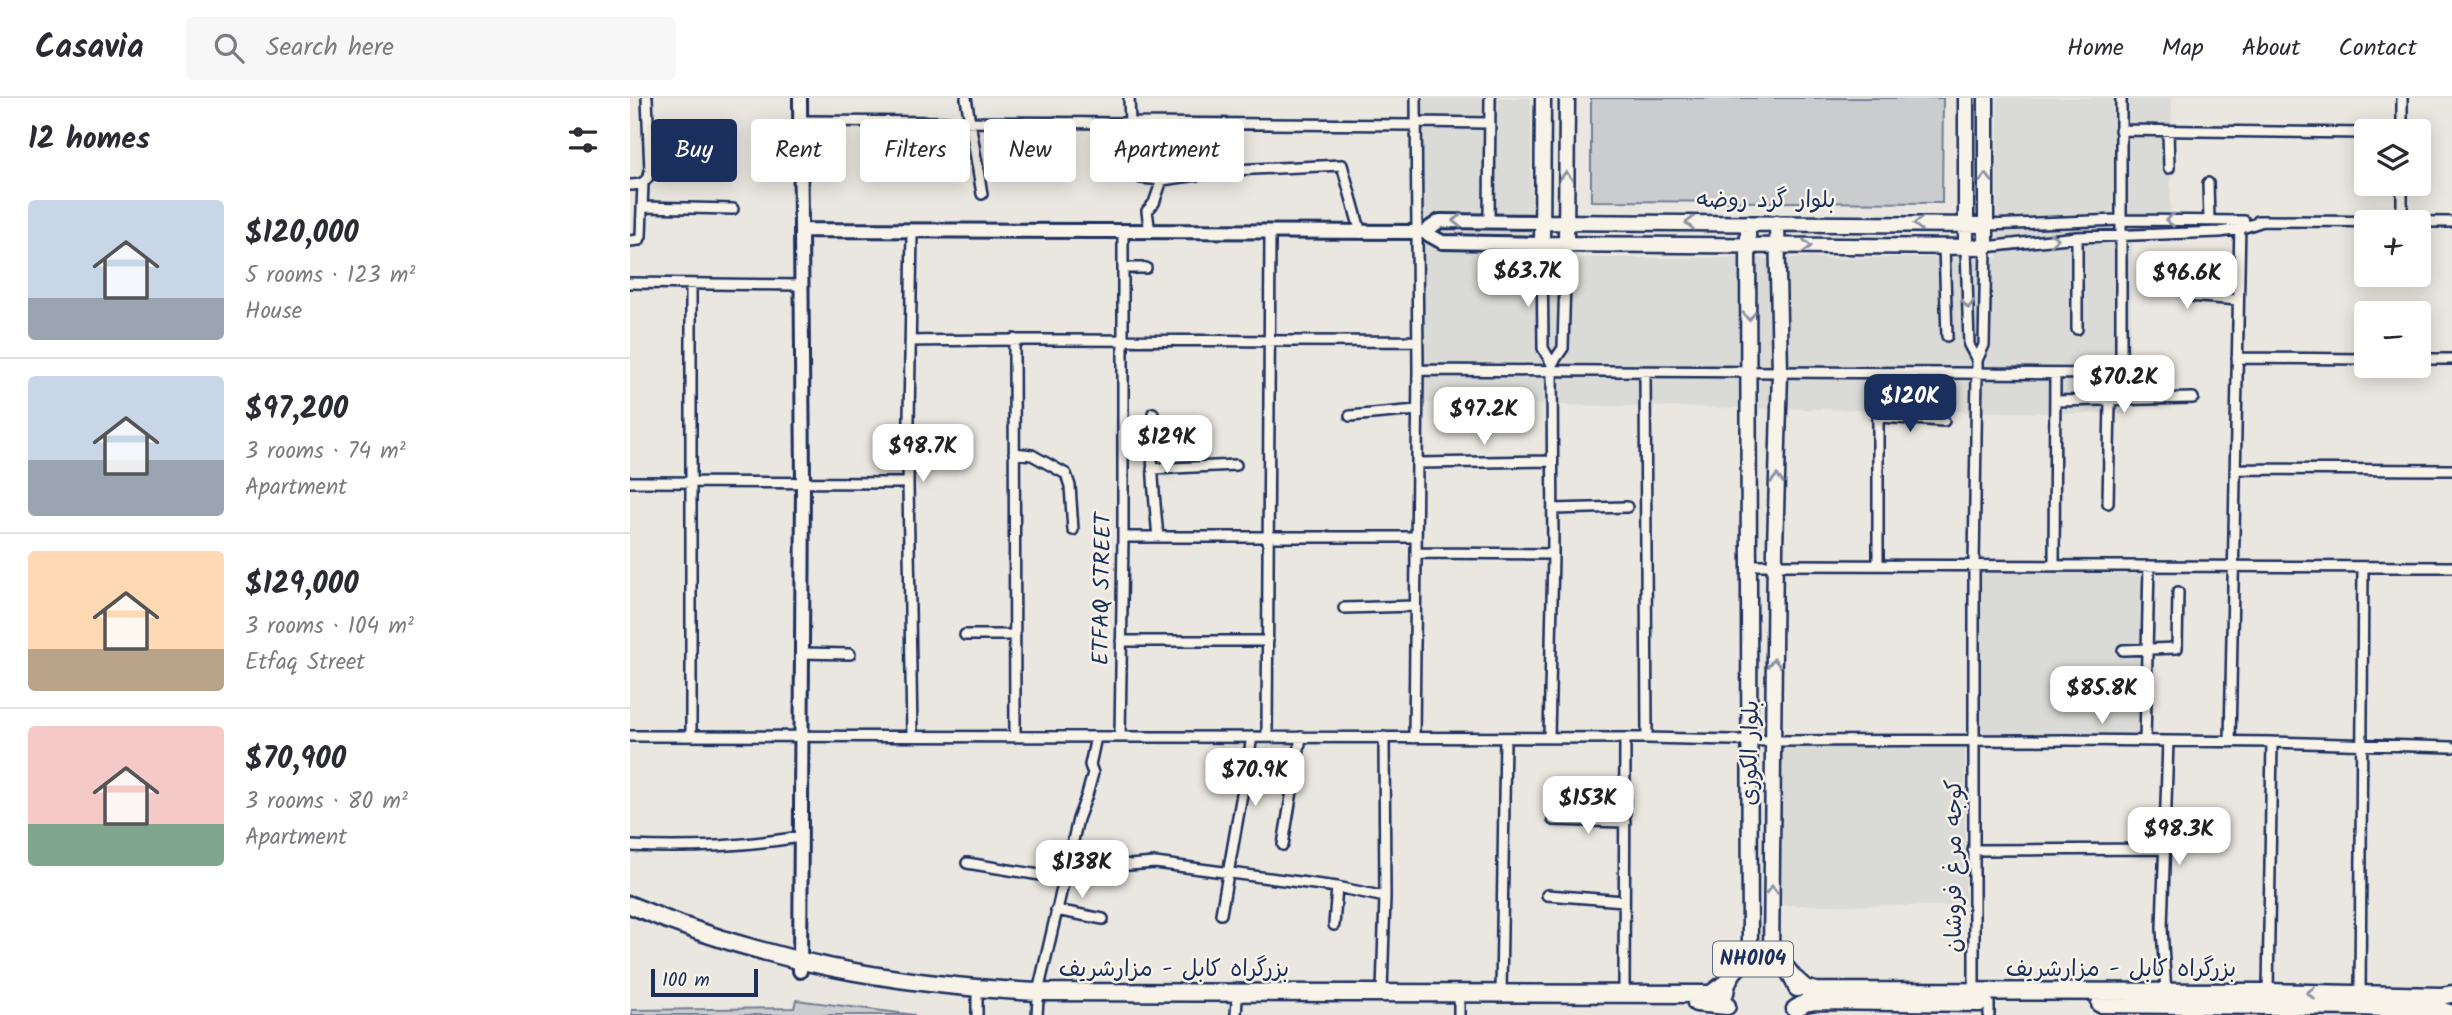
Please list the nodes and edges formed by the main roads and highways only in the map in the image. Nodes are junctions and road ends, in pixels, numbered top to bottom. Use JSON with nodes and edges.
{"nodes":[{"id":1,"x":1543,"y":98,"type":"edge"},
{"id":2,"x":1567,"y":98,"type":"edge"},
{"id":3,"x":1966,"y":98,"type":"edge"},
{"id":4,"x":1986,"y":98,"type":"edge"},
{"id":5,"x":1542,"y":222,"type":"junction"},
{"id":6,"x":1566,"y":222,"type":"junction"},
{"id":7,"x":1748,"y":223,"type":"junction"},
{"id":8,"x":1777,"y":223,"type":"junction"},
{"id":9,"x":1966,"y":225,"type":"junction"},
{"id":10,"x":1986,"y":225,"type":"junction"},
{"id":11,"x":1566,"y":244,"type":"junction"},
{"id":12,"x":1748,"y":245,"type":"junction"},
{"id":13,"x":1778,"y":245,"type":"junction"},
{"id":14,"x":1966,"y":247,"type":"junction"},
{"id":15,"x":630,"y":905,"type":"edge"},
{"id":16,"x":630,"y":916,"type":"edge"},
{"id":17,"x":1749,"y":959,"type":"junction"},
{"id":18,"x":1771,"y":959,"type":"junction"},
{"id":19,"x":800,"y":967,"type":"junction"},
{"id":20,"x":1795,"y":979,"type":"junction"},
{"id":21,"x":1726,"y":983,"type":"junction"},
{"id":22,"x":2452,"y":994,"type":"edge"},
{"id":23,"x":1038,"y":1002,"type":"edge"},
{"id":24,"x":2359,"y":1005,"type":"edge"},
{"id":25,"x":1237,"y":1008,"type":"edge"},
{"id":26,"x":1459,"y":1008,"type":"edge"},
{"id":27,"x":1989,"y":1009,"type":"edge"},
{"id":28,"x":2142,"y":1010,"type":"edge"},
{"id":29,"x":1729,"y":1011,"type":"edge"},
{"id":30,"x":1793,"y":1012,"type":"edge"},
{"id":31,"x":2452,"y":1014,"type":"edge"}],
"edges":[{"from":1,"to":5,"type":"main road"},
{"from":6,"to":2,"type":"main road","one_way":true},
{"from":3,"to":9,"type":"main road"},
{"from":10,"to":4,"type":"main road","one_way":true},
{"from":5,"to":6,"type":"main road","name":"بلوار گرد روضه"},
{"from":5,"to":11,"type":"main road","name":"بلوار گرد روضه"},
{"from":7,"to":6,"type":"main road","name":"بلوار گرد روضه","one_way":true},
{"from":6,"to":11,"type":"main road"},
{"from":7,"to":8,"type":"main road","name":"بلوار گرد روضه"},
{"from":7,"to":12,"type":"main road","name":"بلوار الکوزی"},
{"from":9,"to":8,"type":"main road","name":"بلوار گرد روضه","one_way":true},
{"from":8,"to":13,"type":"main road","name":"بلوار الکوزی"},
{"from":9,"to":10,"type":"main road","name":"بلوار گرد روضه"},
{"from":9,"to":14,"type":"main road"},
{"from":10,"to":14,"type":"main road","name":"بلوار گرد روضه"},
{"from":11,"to":12,"type":"main road","name":"بلوار گرد روضه"},
{"from":12,"to":13,"type":"main road","name":"بلوار گرد روضه"},
{"from":12,"to":17,"type":"main road","name":"بلوار الکوزی","one_way":true},
{"from":13,"to":14,"type":"main road","name":"بلوار گرد روضه","one_way":true},
{"from":18,"to":13,"type":"main road","name":"بلوار الکوزی","one_way":true},
{"from":15,"to":19,"type":"highway","name":"بزرگراه کابل - مزارشریف","number":"NH0104"},
{"from":16,"to":19,"type":"highway","name":"بزرگراه کابل - مزارشریف","number":"NH0104"},
{"from":17,"to":18,"type":"highway","number":"NH0104"},
{"from":17,"to":21,"type":"highway","number":"NH0104"},
{"from":18,"to":20,"type":"highway","number":"NH0104"},
{"from":19,"to":23,"type":"highway","name":"بزرگراه کابل - مزارشریف","number":"NH0104"},
{"from":19,"to":23,"type":"highway","name":"بزرگراه کابل - مزارشریف","number":"NH0104"},
{"from":24,"to":20,"type":"highway","name":"بزرگراه کابل - مزارشریف","number":"NH0104","one_way":true},
{"from":20,"to":30,"type":"highway","number":"NH0104"},
{"from":21,"to":23,"type":"highway","name":"بزرگراه کابل - مزارشریف","number":"NH0104"},
{"from":21,"to":29,"type":"highway","number":"NH0104"},
{"from":22,"to":24,"type":"highway","name":"بزرگراه کابل - مزارشریف","number":"NH0104"},
{"from":23,"to":25,"type":"highway","name":"بزرگراه کابل - مزارشریف","number":"NH0104"},
{"from":24,"to":28,"type":"highway","name":"بزرگراه کابل - مزارشریف","number":"NH0104"},
{"from":24,"to":31,"type":"highway","name":"بزرگراه کابل - مزارشریف","number":"NH0104"},
{"from":25,"to":26,"type":"highway","name":"بزرگراه کابل - مزارشریف","number":"NH0104"},
{"from":26,"to":29,"type":"highway","name":"بزرگراه کابل - مزارشریف","number":"NH0104"},
{"from":27,"to":28,"type":"highway","name":"بزرگراه کابل - مزارشریف","number":"NH0104"},
{"from":27,"to":30,"type":"highway","name":"بزرگراه کابل - مزارشریف","number":"NH0104"}]}
